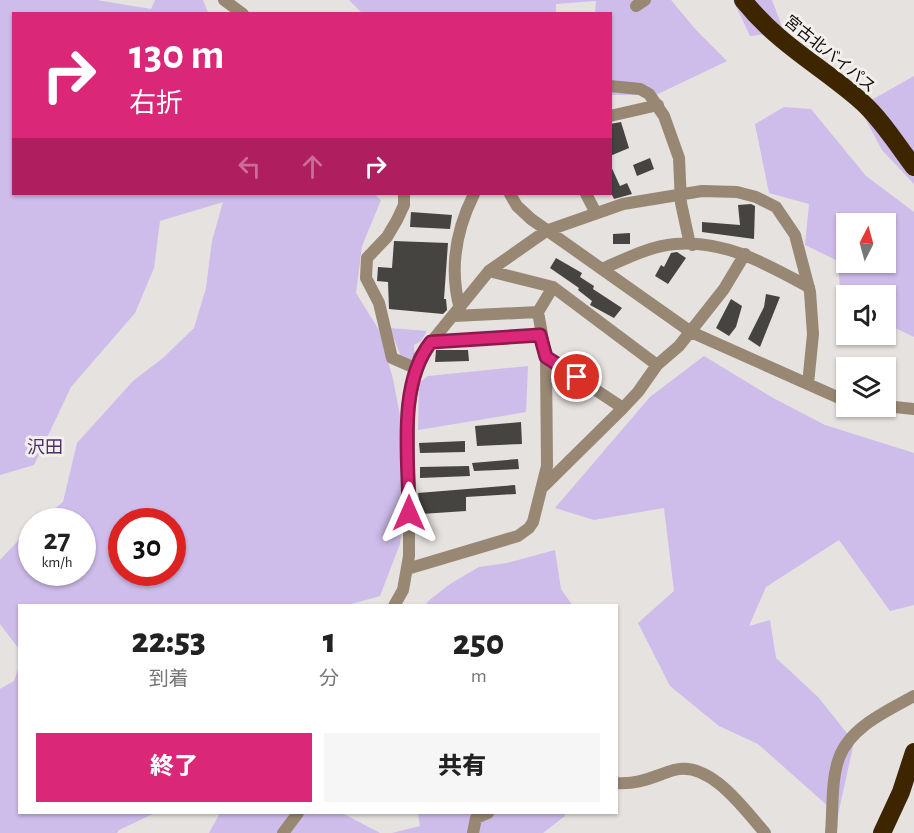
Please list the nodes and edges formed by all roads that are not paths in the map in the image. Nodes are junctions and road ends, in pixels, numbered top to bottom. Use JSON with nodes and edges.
{"nodes":[{"id":1,"x":224,"y":0,"type":"edge"},
{"id":2,"x":743,"y":0,"type":"edge"},
{"id":3,"x":240,"y":12,"type":"edge"},
{"id":4,"x":612,"y":86,"type":"edge"},
{"id":5,"x":658,"y":105,"type":"junction"},
{"id":6,"x":612,"y":116,"type":"edge"},
{"id":7,"x":914,"y":167,"type":"edge"},
{"id":8,"x":681,"y":194,"type":"junction"},
{"id":9,"x":404,"y":195,"type":"edge"},
{"id":10,"x":474,"y":195,"type":"edge"},
{"id":11,"x":511,"y":195,"type":"edge"},
{"id":12,"x":587,"y":195,"type":"edge"},
{"id":13,"x":596,"y":213,"type":"junction"},
{"id":14,"x":546,"y":231,"type":"junction"},
{"id":15,"x":692,"y":244,"type":"junction"},
{"id":16,"x":745,"y":254,"type":"junction"},
{"id":17,"x":602,"y":269,"type":"junction"},
{"id":18,"x":489,"y":271,"type":"junction"},
{"id":19,"x":553,"y":287,"type":"junction"},
{"id":20,"x":809,"y":287,"type":"junction"},
{"id":21,"x":457,"y":312,"type":"junction"},
{"id":22,"x":538,"y":312,"type":"junction"},
{"id":23,"x":691,"y":332,"type":"junction"},
{"id":24,"x":540,"y":335,"type":"junction"},
{"id":25,"x":431,"y":342,"type":"junction"},
{"id":26,"x":546,"y":357,"type":"junction"},
{"id":27,"x":657,"y":365,"type":"junction"},
{"id":28,"x":561,"y":367,"type":"junction"},
{"id":29,"x":416,"y":368,"type":"junction"},
{"id":30,"x":808,"y":384,"type":"junction"},
{"id":31,"x":545,"y":388,"type":"junction"},
{"id":32,"x":836,"y":397,"type":"edge"},
{"id":33,"x":896,"y":407,"type":"edge"},
{"id":34,"x":623,"y":408,"type":"junction"},
{"id":35,"x":914,"y":409,"type":"edge"},
{"id":36,"x":542,"y":488,"type":"junction"},
{"id":37,"x":406,"y":569,"type":"junction"},
{"id":38,"x":395,"y":604,"type":"edge"},
{"id":39,"x":914,"y":696,"type":"edge"},
{"id":40,"x":914,"y":752,"type":"edge"},
{"id":41,"x":618,"y":783,"type":"edge"},
{"id":42,"x":297,"y":814,"type":"edge"},
{"id":43,"x":486,"y":814,"type":"edge"},
{"id":44,"x":284,"y":833,"type":"edge"},
{"id":45,"x":473,"y":833,"type":"edge"},
{"id":46,"x":765,"y":833,"type":"edge"},
{"id":47,"x":831,"y":833,"type":"edge"},
{"id":48,"x":882,"y":833,"type":"edge"}],
"edges":[{"from":1,"to":3,"type":"street"},
{"from":2,"to":7,"type":"highway","name":"宮古北バイパス"},
{"from":4,"to":5,"type":"street"},
{"from":5,"to":6,"type":"street"},
{"from":5,"to":8,"type":"street"},
{"from":8,"to":13,"type":"street"},
{"from":8,"to":15,"type":"street"},
{"from":8,"to":20,"type":"street"},
{"from":9,"to":29,"type":"street"},
{"from":10,"to":21,"type":"street"},
{"from":11,"to":14,"type":"street"},
{"from":12,"to":13,"type":"street"},
{"from":13,"to":14,"type":"street"},
{"from":14,"to":17,"type":"street"},
{"from":14,"to":18,"type":"street"},
{"from":15,"to":16,"type":"street"},
{"from":15,"to":17,"type":"street"},
{"from":16,"to":20,"type":"street"},
{"from":16,"to":23,"type":"street"},
{"from":17,"to":23,"type":"street"},
{"from":18,"to":19,"type":"street"},
{"from":18,"to":21,"type":"street"},
{"from":19,"to":22,"type":"street"},
{"from":19,"to":27,"type":"street"},
{"from":20,"to":30,"type":"street"},
{"from":21,"to":22,"type":"street"},
{"from":21,"to":25,"type":"street"},
{"from":22,"to":24,"type":"street"},
{"from":23,"to":27,"type":"street"},
{"from":23,"to":30,"type":"street"},
{"from":24,"to":25,"type":"street"},
{"from":24,"to":26,"type":"street"},
{"from":25,"to":29,"type":"street"},
{"from":26,"to":28,"type":"street"},
{"from":26,"to":31,"type":"street"},
{"from":27,"to":34,"type":"street"},
{"from":28,"to":31,"type":"street"},
{"from":28,"to":34,"type":"street"},
{"from":29,"to":37,"type":"street"},
{"from":30,"to":32,"type":"street"},
{"from":31,"to":36,"type":"street"},
{"from":33,"to":35,"type":"street"},
{"from":34,"to":36,"type":"street"},
{"from":36,"to":37,"type":"street"},
{"from":37,"to":38,"type":"street"},
{"from":39,"to":47,"type":"street"},
{"from":40,"to":48,"type":"highway"},
{"from":41,"to":46,"type":"street"},
{"from":42,"to":44,"type":"street"},
{"from":43,"to":45,"type":"street"}]}
